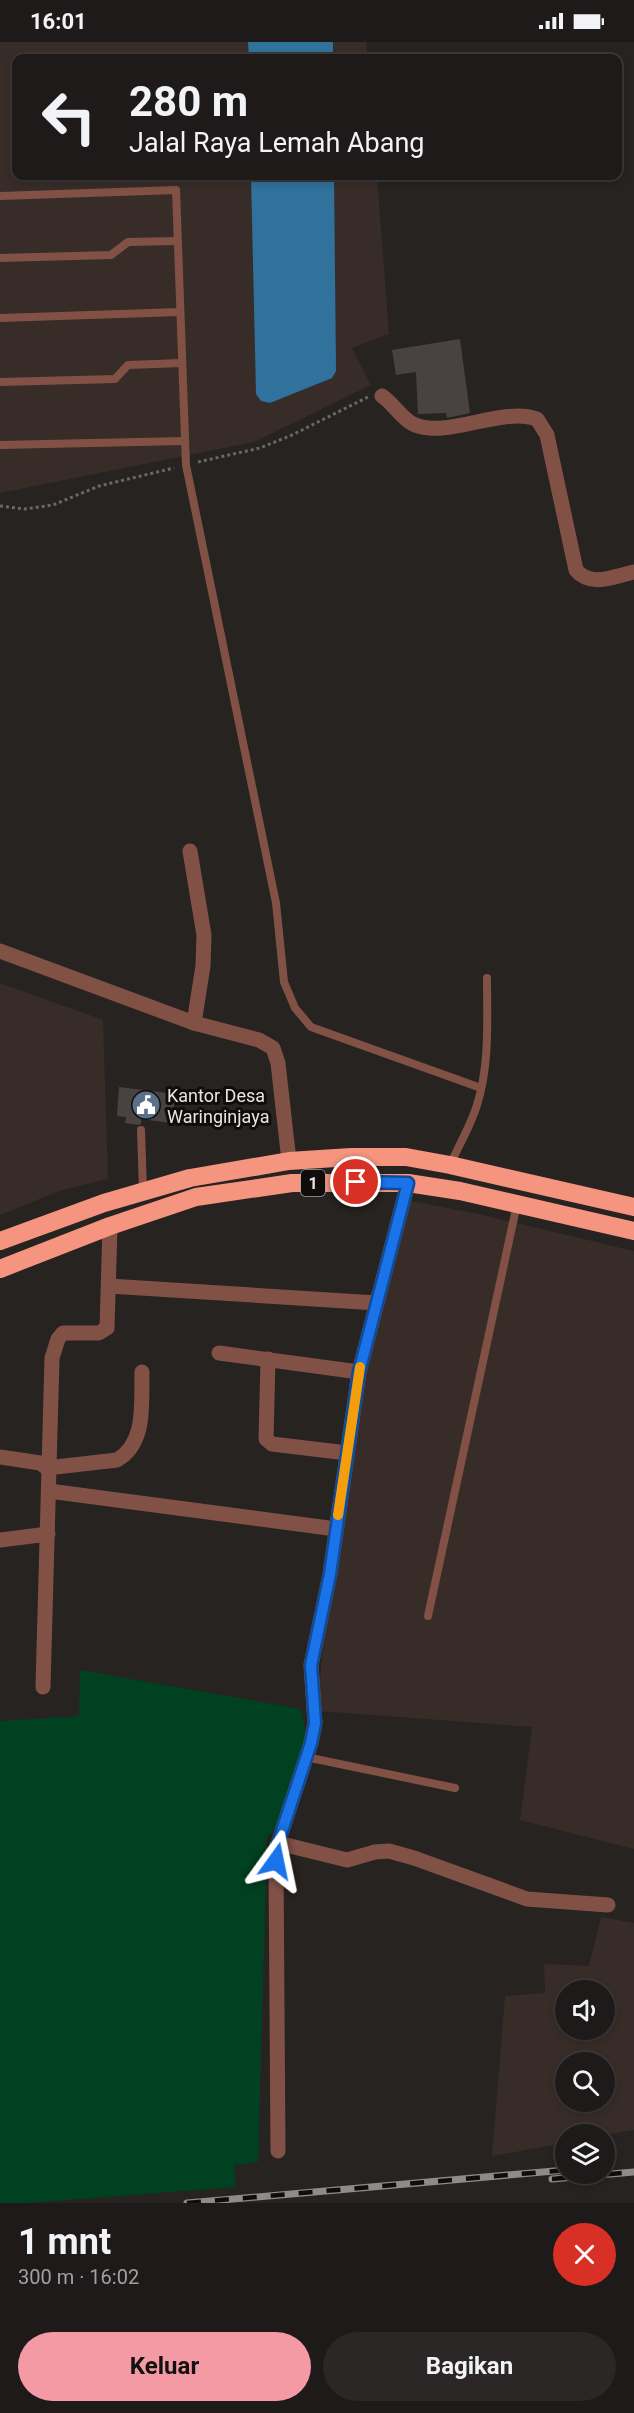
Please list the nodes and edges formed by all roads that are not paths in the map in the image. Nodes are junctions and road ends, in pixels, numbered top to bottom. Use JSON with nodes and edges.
{"nodes":[{"id":1,"x":0,"y":196,"type":"edge"},
{"id":2,"x":177,"y":242,"type":"junction"},
{"id":3,"x":0,"y":258,"type":"edge"},
{"id":4,"x":180,"y":312,"type":"junction"},
{"id":5,"x":0,"y":318,"type":"edge"},
{"id":6,"x":182,"y":363,"type":"junction"},
{"id":7,"x":0,"y":382,"type":"edge"},
{"id":8,"x":382,"y":396,"type":"dead end"},
{"id":9,"x":184,"y":441,"type":"junction"},
{"id":10,"x":0,"y":446,"type":"edge"},
{"id":11,"x":634,"y":572,"type":"edge"},
{"id":12,"x":190,"y":851,"type":"dead end"},
{"id":13,"x":0,"y":951,"type":"edge"},
{"id":14,"x":488,"y":978,"type":"dead end"},
{"id":15,"x":194,"y":1023,"type":"junction"},
{"id":16,"x":481,"y":1088,"type":"junction"},
{"id":17,"x":141,"y":1130,"type":"dead end"},
{"id":18,"x":289,"y":1161,"type":"junction"},
{"id":19,"x":450,"y":1165,"type":"junction"},
{"id":20,"x":408,"y":1183,"type":"junction"},
{"id":21,"x":143,"y":1191,"type":"junction"},
{"id":22,"x":517,"y":1203,"type":"junction"},
{"id":23,"x":634,"y":1207,"type":"edge"},
{"id":24,"x":110,"y":1226,"type":"junction"},
{"id":25,"x":634,"y":1231,"type":"edge"},
{"id":26,"x":0,"y":1241,"type":"edge"},
{"id":27,"x":0,"y":1269,"type":"edge"},
{"id":28,"x":109,"y":1286,"type":"junction"},
{"id":29,"x":377,"y":1303,"type":"junction"},
{"id":30,"x":219,"y":1353,"type":"dead end"},
{"id":31,"x":268,"y":1359,"type":"junction"},
{"id":32,"x":142,"y":1372,"type":"dead end"},
{"id":33,"x":359,"y":1372,"type":"junction"},
{"id":34,"x":347,"y":1453,"type":"junction"},
{"id":35,"x":0,"y":1457,"type":"edge"},
{"id":36,"x":47,"y":1468,"type":"junction"},
{"id":37,"x":49,"y":1491,"type":"junction"},
{"id":38,"x":336,"y":1529,"type":"junction"},
{"id":39,"x":48,"y":1534,"type":"junction"},
{"id":40,"x":0,"y":1540,"type":"edge"},
{"id":41,"x":428,"y":1616,"type":"dead end"},
{"id":42,"x":43,"y":1688,"type":"dead end"},
{"id":43,"x":306,"y":1757,"type":"junction"},
{"id":44,"x":455,"y":1788,"type":"dead end"},
{"id":45,"x":278,"y":1843,"type":"junction"},
{"id":46,"x":608,"y":1905,"type":"dead end"},
{"id":47,"x":278,"y":2151,"type":"dead end"}],
"edges":[{"from":1,"to":2,"type":"lane"},
{"from":2,"to":3,"type":"lane"},
{"from":2,"to":4,"type":"lane"},
{"from":4,"to":5,"type":"lane"},
{"from":4,"to":6,"type":"lane"},
{"from":6,"to":7,"type":"lane"},
{"from":6,"to":9,"type":"lane"},
{"from":8,"to":11,"type":"street"},
{"from":9,"to":10,"type":"lane"},
{"from":9,"to":16,"type":"lane"},
{"from":12,"to":15,"type":"street"},
{"from":13,"to":15,"type":"street"},
{"from":14,"to":16,"type":"lane"},
{"from":15,"to":18,"type":"street"},
{"from":16,"to":19,"type":"lane"},
{"from":17,"to":21,"type":"lane"},
{"from":18,"to":19,"type":"highway","number":"1"},
{"from":18,"to":21,"type":"highway","number":"1"},
{"from":19,"to":23,"type":"highway","number":"1"},
{"from":20,"to":22,"type":"highway","number":"1"},
{"from":20,"to":24,"type":"highway","number":"1"},
{"from":20,"to":29,"type":"street"},
{"from":21,"to":26,"type":"highway","number":"1"},
{"from":22,"to":25,"type":"highway","number":"1"},
{"from":22,"to":41,"type":"lane"},
{"from":24,"to":27,"type":"highway","number":"1"},
{"from":24,"to":28,"type":"street"},
{"from":28,"to":29,"type":"street"},
{"from":28,"to":36,"type":"street"},
{"from":29,"to":33,"type":"street"},
{"from":30,"to":31,"type":"street"},
{"from":31,"to":33,"type":"street"},
{"from":31,"to":34,"type":"street"},
{"from":32,"to":36,"type":"street"},
{"from":33,"to":34,"type":"street"},
{"from":34,"to":38,"type":"street"},
{"from":35,"to":36,"type":"street"},
{"from":36,"to":37,"type":"street"},
{"from":37,"to":38,"type":"street"},
{"from":37,"to":39,"type":"street"},
{"from":38,"to":43,"type":"street"},
{"from":39,"to":40,"type":"street"},
{"from":39,"to":42,"type":"street"},
{"from":43,"to":44,"type":"lane"},
{"from":43,"to":45,"type":"street"},
{"from":45,"to":46,"type":"street"},
{"from":45,"to":47,"type":"street"}]}
